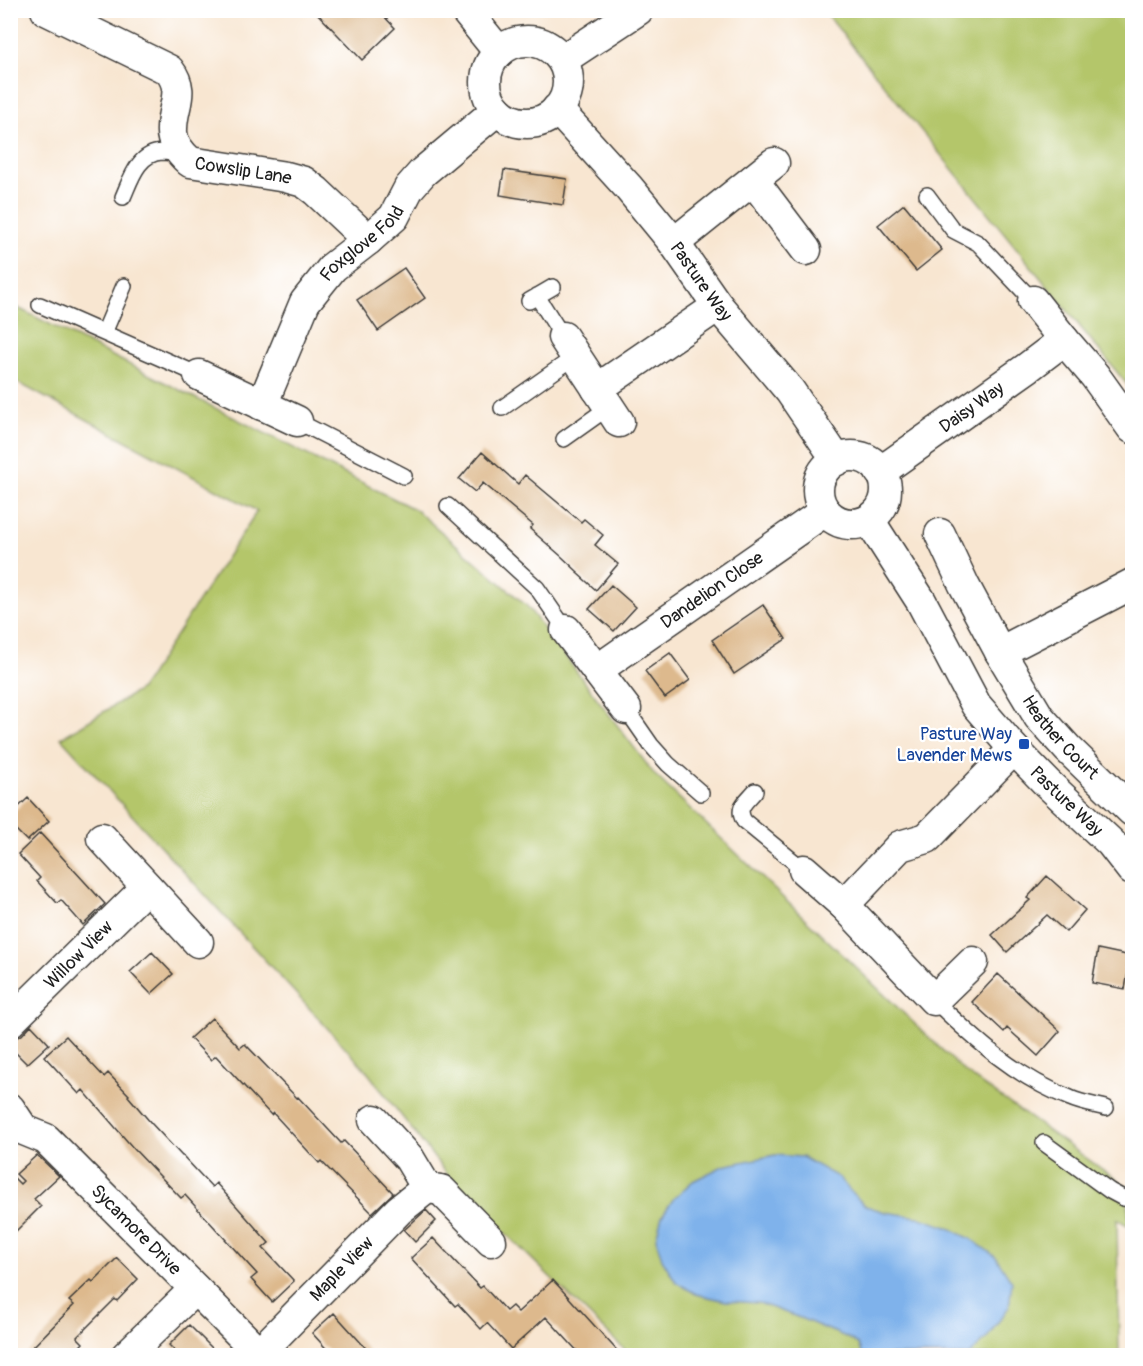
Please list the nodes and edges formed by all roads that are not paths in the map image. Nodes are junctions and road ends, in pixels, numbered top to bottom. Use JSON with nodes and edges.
{"nodes":[{"id":1,"x":46,"y":10,"type":"edge"},
{"id":2,"x":465,"y":10,"type":"edge"},
{"id":3,"x":638,"y":10,"type":"edge"},
{"id":4,"x":499,"y":52,"type":"junction"},
{"id":5,"x":562,"y":60,"type":"junction"},
{"id":6,"x":557,"y":109,"type":"junction"},
{"id":7,"x":497,"y":110,"type":"junction"},
{"id":8,"x":181,"y":154,"type":"junction"},
{"id":9,"x":927,"y":195,"type":"dead end"},
{"id":10,"x":123,"y":197,"type":"dead end"},
{"id":11,"x":368,"y":240,"type":"junction"},
{"id":12,"x":674,"y":243,"type":"junction"},
{"id":13,"x":806,"y":250,"type":"dead end"},
{"id":14,"x":124,"y":286,"type":"dead end"},
{"id":15,"x":553,"y":286,"type":"dead end"},
{"id":16,"x":1033,"y":301,"type":"joint"},
{"id":17,"x":40,"y":305,"type":"dead end"},
{"id":18,"x":718,"y":306,"type":"junction"},
{"id":19,"x":104,"y":333,"type":"junction"},
{"id":20,"x":1064,"y":340,"type":"junction"},
{"id":21,"x":569,"y":346,"type":"junction"},
{"id":22,"x":199,"y":375,"type":"joint"},
{"id":23,"x":262,"y":405,"type":"junction"},
{"id":24,"x":609,"y":406,"type":"junction"},
{"id":25,"x":502,"y":408,"type":"dead end"},
{"id":26,"x":297,"y":421,"type":"joint"},
{"id":27,"x":1132,"y":428,"type":"edge"},
{"id":28,"x":564,"y":439,"type":"dead end"},
{"id":29,"x":837,"y":459,"type":"junction"},
{"id":30,"x":879,"y":472,"type":"junction"},
{"id":31,"x":404,"y":476,"type":"dead end"},
{"id":32,"x":448,"y":506,"type":"dead end"},
{"id":33,"x":825,"y":511,"type":"junction"},
{"id":34,"x":869,"y":520,"type":"junction"},
{"id":35,"x":940,"y":534,"type":"dead end"},
{"id":36,"x":1132,"y":584,"type":"edge"},
{"id":37,"x":567,"y":630,"type":"joint"},
{"id":38,"x":1000,"y":652,"type":"junction"},
{"id":39,"x":597,"y":670,"type":"junction"},
{"id":40,"x":626,"y":709,"type":"joint"},
{"id":41,"x":1014,"y":749,"type":"junction"},
{"id":42,"x":755,"y":791,"type":"dead end"},
{"id":43,"x":701,"y":793,"type":"dead end"},
{"id":44,"x":1132,"y":812,"type":"edge"},
{"id":45,"x":102,"y":838,"type":"dead end"},
{"id":46,"x":804,"y":870,"type":"joint"},
{"id":47,"x":1132,"y":870,"type":"edge"},
{"id":48,"x":147,"y":887,"type":"junction"},
{"id":49,"x":844,"y":905,"type":"junction"},
{"id":50,"x":198,"y":942,"type":"dead end"},
{"id":51,"x":973,"y":962,"type":"dead end"},
{"id":52,"x":934,"y":1000,"type":"junction"},
{"id":53,"x":10,"y":1022,"type":"edge"},
{"id":54,"x":1106,"y":1108,"type":"dead end"},
{"id":55,"x":374,"y":1120,"type":"dead end"},
{"id":56,"x":15,"y":1126,"type":"edge"},
{"id":57,"x":1044,"y":1143,"type":"dead end"},
{"id":58,"x":427,"y":1188,"type":"junction"},
{"id":59,"x":1132,"y":1199,"type":"edge"},
{"id":60,"x":491,"y":1241,"type":"dead end"},
{"id":61,"x":195,"y":1289,"type":"junction"},
{"id":62,"x":260,"y":1354,"type":"edge"},
{"id":63,"x":126,"y":1356,"type":"edge"}],
"edges":[{"from":1,"to":8,"type":"street","name":"Cowslip Lane"},
{"from":2,"to":4,"type":"street"},
{"from":3,"to":5,"type":"street"},
{"from":4,"to":5,"type":"street"},
{"from":4,"to":7,"type":"street"},
{"from":5,"to":6,"type":"street"},
{"from":6,"to":7,"type":"street"},
{"from":6,"to":12,"type":"street","name":"Pasture Way"},
{"from":7,"to":11,"type":"street","name":"Foxglove Fold"},
{"from":8,"to":10,"type":"lane"},
{"from":8,"to":11,"type":"street","name":"Cowslip Lane"},
{"from":9,"to":16,"type":"lane"},
{"from":11,"to":23,"type":"street","name":"Foxglove Fold"},
{"from":12,"to":13,"type":"street"},
{"from":12,"to":18,"type":"street","name":"Pasture Way"},
{"from":14,"to":19,"type":"lane"},
{"from":15,"to":21,"type":"lane"},
{"from":16,"to":20,"type":"street"},
{"from":17,"to":19,"type":"lane"},
{"from":18,"to":24,"type":"street"},
{"from":18,"to":29,"type":"street","name":"Pasture Way"},
{"from":19,"to":22,"type":"lane"},
{"from":20,"to":27,"type":"street"},
{"from":20,"to":30,"type":"street","name":"Daisy Way"},
{"from":21,"to":24,"type":"street"},
{"from":21,"to":25,"type":"lane"},
{"from":22,"to":23,"type":"street"},
{"from":23,"to":26,"type":"street"},
{"from":24,"to":28,"type":"lane"},
{"from":26,"to":31,"type":"lane"},
{"from":29,"to":30,"type":"street"},
{"from":29,"to":33,"type":"street"},
{"from":30,"to":34,"type":"street"},
{"from":32,"to":37,"type":"lane"},
{"from":33,"to":34,"type":"street"},
{"from":33,"to":39,"type":"street","name":"Dandelion Close"},
{"from":34,"to":41,"type":"street","name":"Pasture Way"},
{"from":35,"to":38,"type":"street","name":"Heather Court"},
{"from":36,"to":38,"type":"street"},
{"from":37,"to":39,"type":"street"},
{"from":38,"to":44,"type":"street","name":"Heather Court"},
{"from":39,"to":40,"type":"street"},
{"from":40,"to":43,"type":"lane"},
{"from":41,"to":47,"type":"street","name":"Pasture Way"},
{"from":41,"to":49,"type":"street"},
{"from":42,"to":46,"type":"lane"},
{"from":45,"to":48,"type":"street"},
{"from":46,"to":49,"type":"street"},
{"from":48,"to":50,"type":"street"},
{"from":48,"to":53,"type":"street","name":"Willow View"},
{"from":49,"to":52,"type":"street"},
{"from":51,"to":52,"type":"street"},
{"from":52,"to":54,"type":"lane"},
{"from":55,"to":58,"type":"street"},
{"from":56,"to":61,"type":"street","name":"Sycamore Drive"},
{"from":57,"to":59,"type":"lane"},
{"from":58,"to":60,"type":"street"},
{"from":58,"to":62,"type":"street","name":"Maple View"},
{"from":61,"to":62,"type":"street","name":"Sycamore Drive"},
{"from":61,"to":63,"type":"street"}]}
